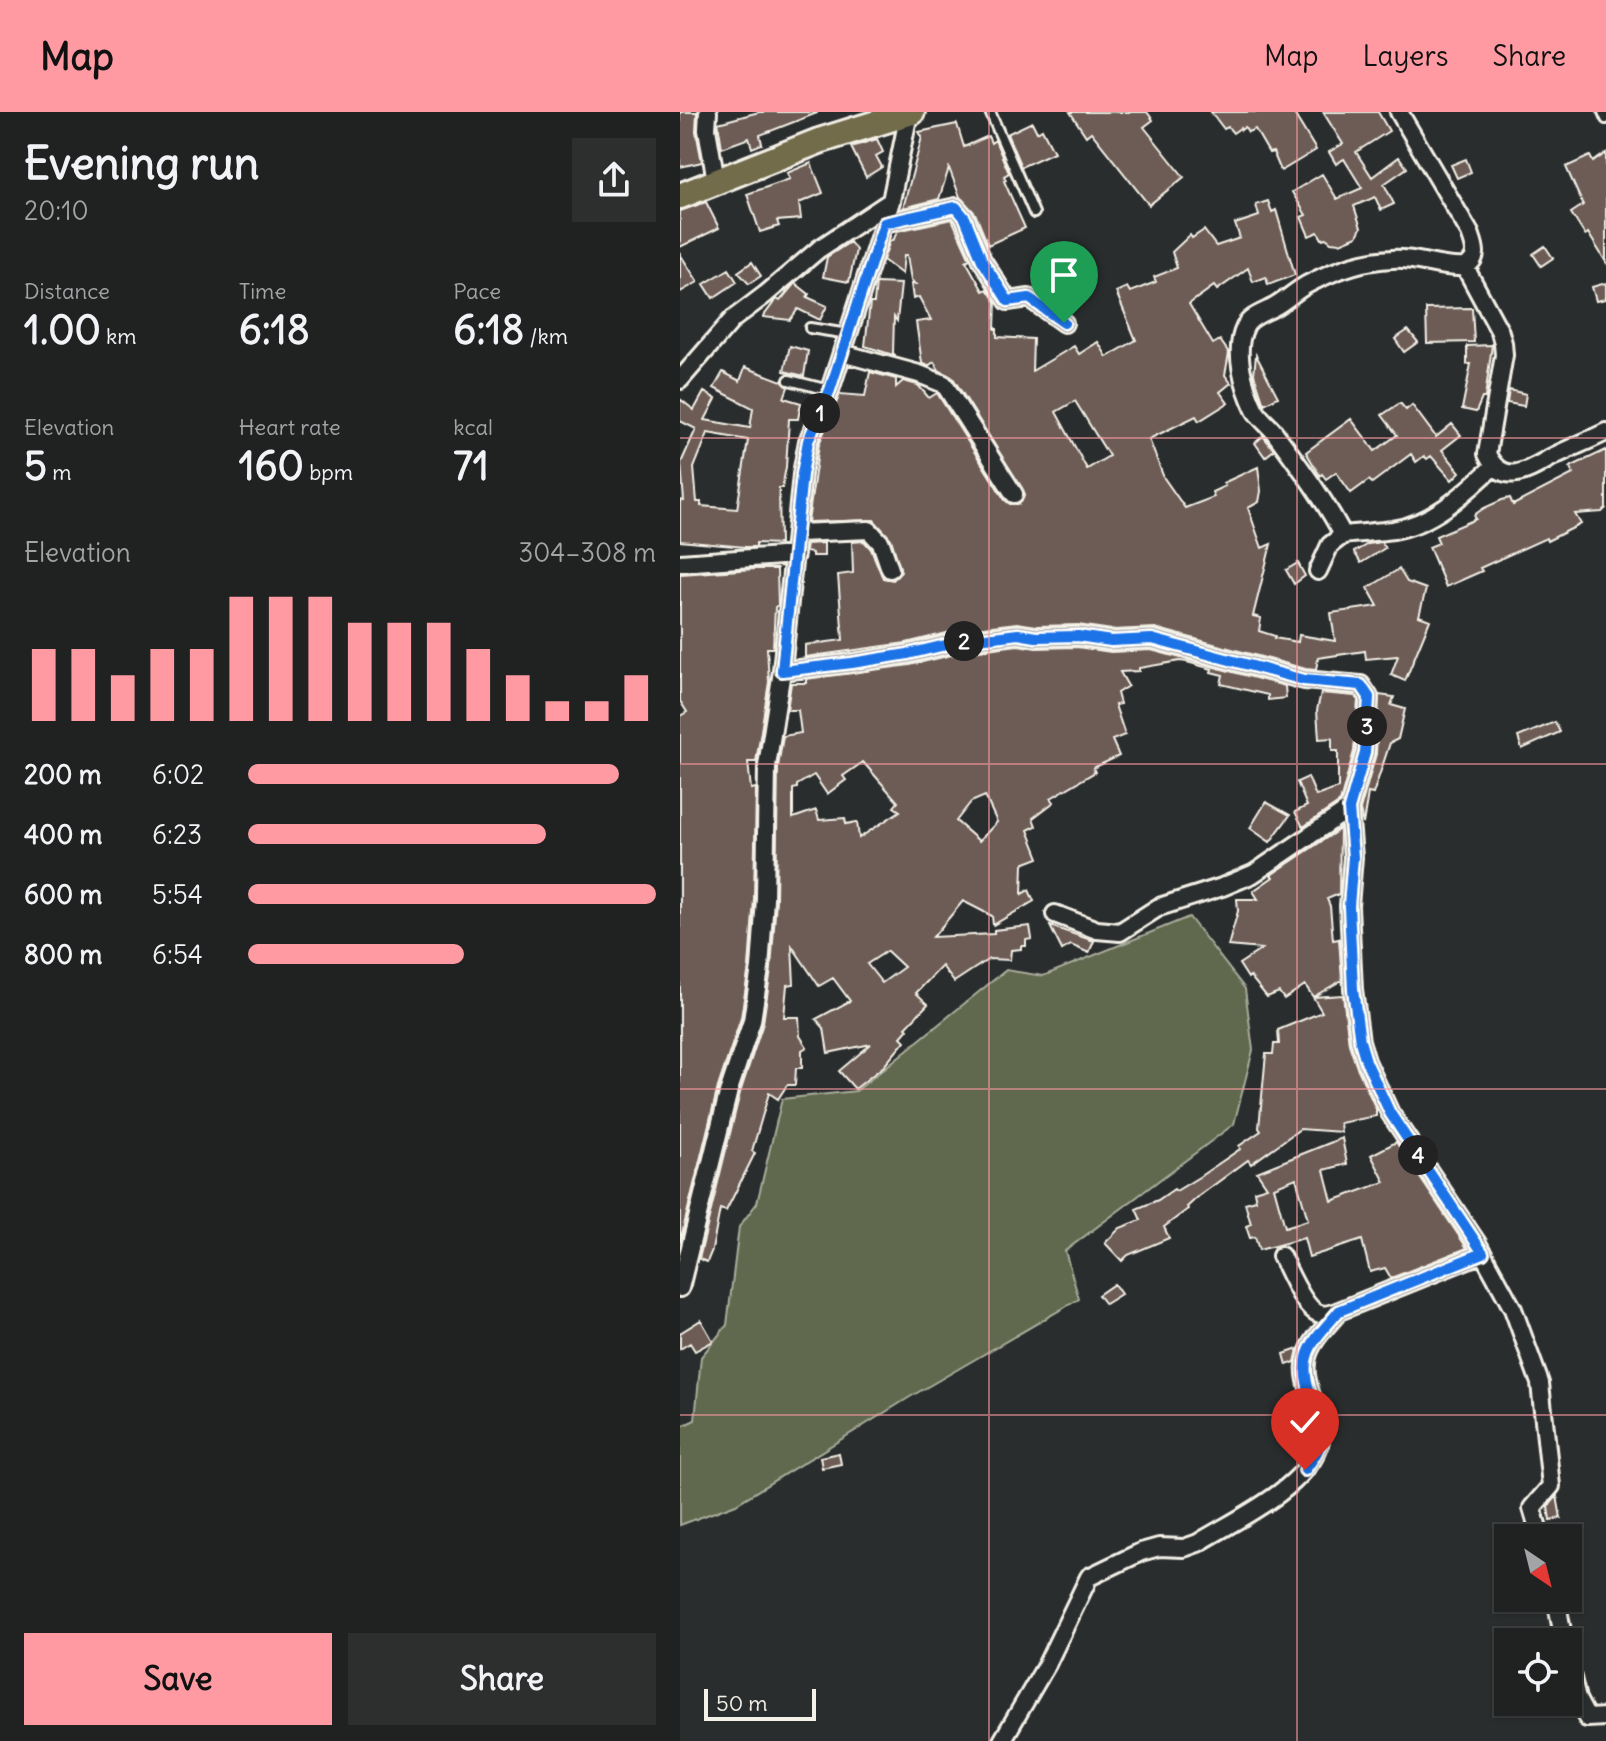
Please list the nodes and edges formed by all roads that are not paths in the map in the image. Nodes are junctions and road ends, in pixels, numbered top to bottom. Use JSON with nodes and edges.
{"nodes":[{"id":1,"x":708,"y":112,"type":"edge"},
{"id":2,"x":990,"y":112,"type":"edge"},
{"id":3,"x":1399,"y":112,"type":"edge"},
{"id":4,"x":1603,"y":112,"type":"edge"},
{"id":5,"x":911,"y":113,"type":"edge"},
{"id":6,"x":1606,"y":119,"type":"edge"},
{"id":7,"x":716,"y":181,"type":"junction"},
{"id":8,"x":680,"y":196,"type":"edge"},
{"id":9,"x":891,"y":201,"type":"junction"},
{"id":10,"x":1034,"y":213,"type":"dead end"},
{"id":11,"x":884,"y":223,"type":"junction"},
{"id":12,"x":1465,"y":267,"type":"junction"},
{"id":13,"x":1064,"y":323,"type":"dead end"},
{"id":14,"x":810,"y":328,"type":"dead end"},
{"id":15,"x":848,"y":334,"type":"junction"},
{"id":16,"x":842,"y":353,"type":"junction"},
{"id":17,"x":680,"y":380,"type":"edge"},
{"id":18,"x":789,"y":380,"type":"dead end"},
{"id":19,"x":830,"y":390,"type":"junction"},
{"id":20,"x":1606,"y":432,"type":"edge"},
{"id":21,"x":1493,"y":467,"type":"junction"},
{"id":22,"x":1014,"y":494,"type":"dead end"},
{"id":23,"x":798,"y":533,"type":"junction"},
{"id":24,"x":1343,"y":535,"type":"junction"},
{"id":25,"x":795,"y":555,"type":"junction"},
{"id":26,"x":680,"y":563,"type":"edge"},
{"id":27,"x":890,"y":569,"type":"dead end"},
{"id":28,"x":1318,"y":571,"type":"dead end"},
{"id":29,"x":782,"y":671,"type":"junction"},
{"id":30,"x":1349,"y":809,"type":"junction"},
{"id":31,"x":1055,"y":914,"type":"dead end"},
{"id":32,"x":1483,"y":1253,"type":"junction"},
{"id":33,"x":1281,"y":1256,"type":"dead end"},
{"id":34,"x":680,"y":1288,"type":"edge"},
{"id":35,"x":1339,"y":1311,"type":"junction"},
{"id":36,"x":1537,"y":1524,"type":"edge"},
{"id":37,"x":1582,"y":1708,"type":"edge"},
{"id":38,"x":1606,"y":1717,"type":"edge"},
{"id":39,"x":1002,"y":1741,"type":"edge"}],
"edges":[{"from":1,"to":7,"type":"street"},
{"from":2,"to":10,"type":"lane"},
{"from":3,"to":12,"type":"street"},
{"from":4,"to":6,"type":"lane"},
{"from":5,"to":7,"type":"main road"},
{"from":5,"to":9,"type":"street"},
{"from":7,"to":8,"type":"main road"},
{"from":9,"to":11,"type":"street"},
{"from":9,"to":17,"type":"street"},
{"from":11,"to":13,"type":"street"},
{"from":11,"to":15,"type":"street"},
{"from":12,"to":21,"type":"street"},
{"from":12,"to":24,"type":"street"},
{"from":14,"to":15,"type":"lane"},
{"from":15,"to":16,"type":"street"},
{"from":16,"to":19,"type":"street"},
{"from":16,"to":22,"type":"street"},
{"from":18,"to":19,"type":"lane"},
{"from":19,"to":23,"type":"street"},
{"from":20,"to":21,"type":"street"},
{"from":21,"to":24,"type":"street"},
{"from":23,"to":25,"type":"street"},
{"from":23,"to":27,"type":"street"},
{"from":24,"to":28,"type":"street"},
{"from":25,"to":26,"type":"street"},
{"from":25,"to":29,"type":"street"},
{"from":29,"to":30,"type":"street"},
{"from":29,"to":34,"type":"street"},
{"from":30,"to":31,"type":"street"},
{"from":30,"to":32,"type":"street"},
{"from":32,"to":35,"type":"street"},
{"from":32,"to":36,"type":"street"},
{"from":33,"to":35,"type":"street"},
{"from":35,"to":39,"type":"street"},
{"from":37,"to":38,"type":"street"}]}
